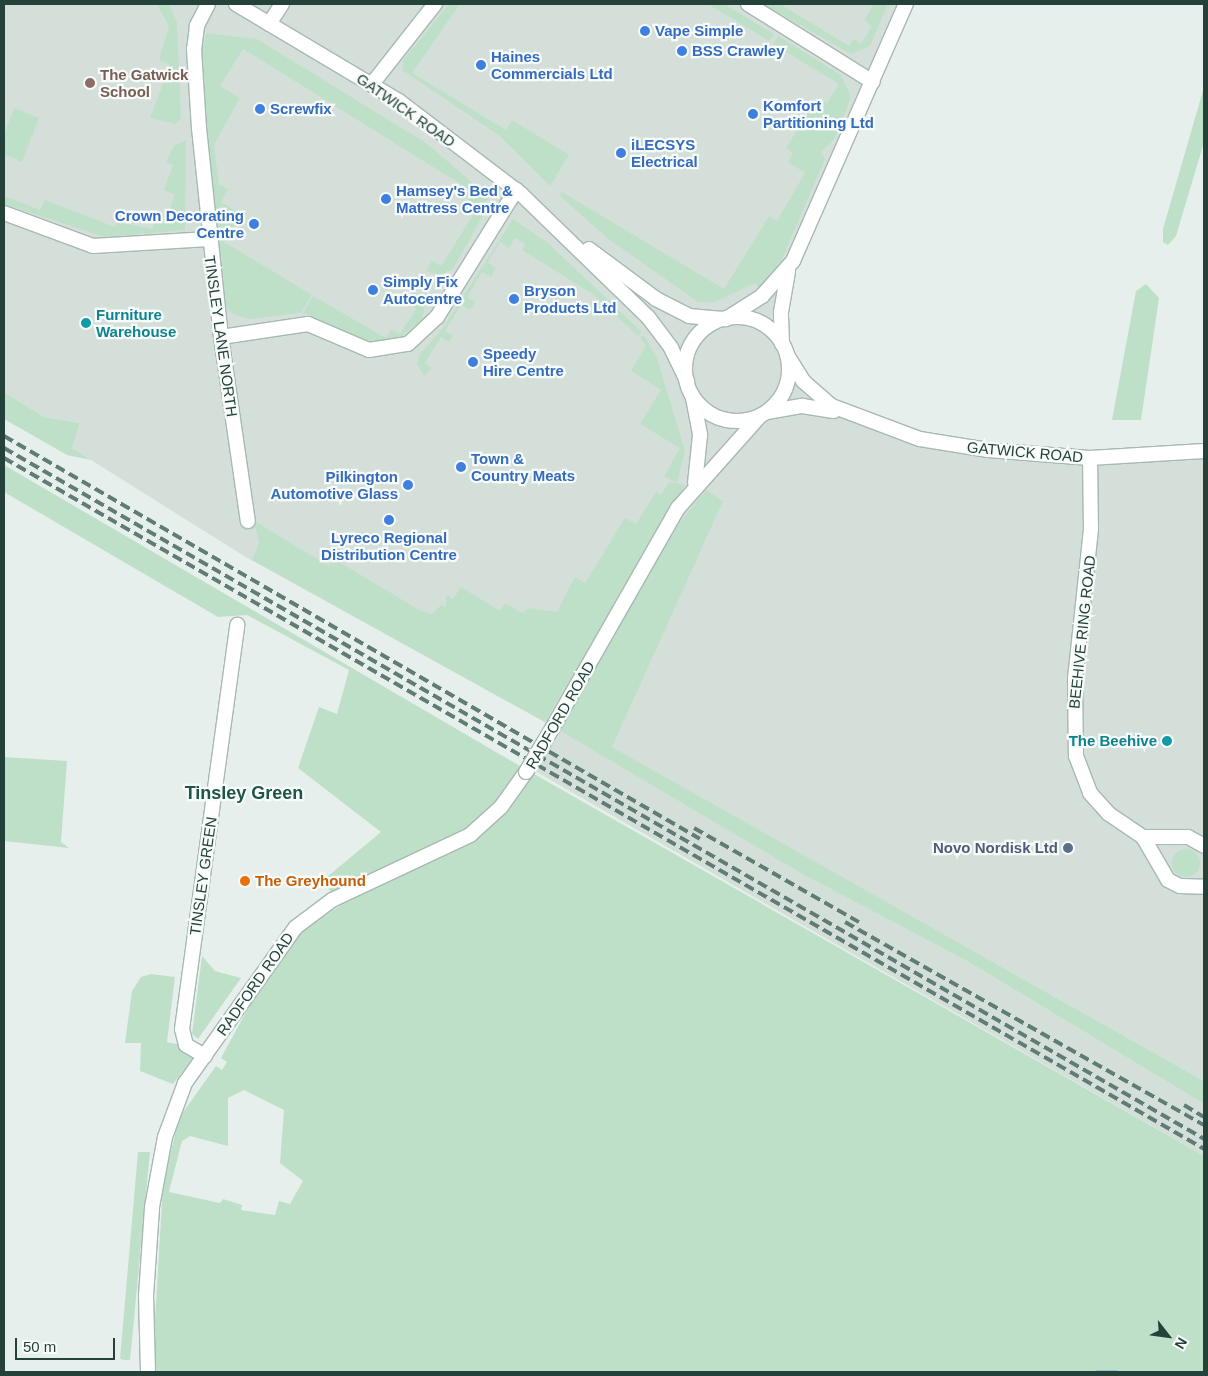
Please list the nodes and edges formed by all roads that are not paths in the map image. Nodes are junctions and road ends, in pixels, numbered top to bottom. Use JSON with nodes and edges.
{"nodes":[{"id":1,"x":208,"y":4,"type":"edge"},
{"id":2,"x":236,"y":4,"type":"edge"},
{"id":3,"x":282,"y":4,"type":"edge"},
{"id":4,"x":435,"y":4,"type":"edge"},
{"id":5,"x":748,"y":4,"type":"edge"},
{"id":6,"x":906,"y":4,"type":"edge"},
{"id":7,"x":270,"y":24,"type":"junction"},
{"id":8,"x":873,"y":82,"type":"junction"},
{"id":9,"x":372,"y":84,"type":"junction"},
{"id":10,"x":516,"y":190,"type":"junction"},
{"id":11,"x":4,"y":213,"type":"edge"},
{"id":12,"x":563,"y":233,"type":"junction"},
{"id":13,"x":209,"y":239,"type":"junction"},
{"id":14,"x":790,"y":267,"type":"junction"},
{"id":15,"x":726,"y":319,"type":"junction"},
{"id":16,"x":221,"y":337,"type":"junction"},
{"id":17,"x":785,"y":350,"type":"junction"},
{"id":18,"x":689,"y":387,"type":"junction"},
{"id":19,"x":763,"y":414,"type":"junction"},
{"id":20,"x":850,"y":416,"type":"junction"},
{"id":21,"x":1204,"y":451,"type":"edge"},
{"id":22,"x":1090,"y":458,"type":"junction"},
{"id":23,"x":694,"y":486,"type":"junction"},
{"id":24,"x":248,"y":521,"type":"dead end"},
{"id":25,"x":237,"y":625,"type":"dead end"},
{"id":26,"x":1143,"y":837,"type":"junction"},
{"id":27,"x":1176,"y":839,"type":"junction"},
{"id":28,"x":1204,"y":846,"type":"edge"},
{"id":29,"x":1161,"y":865,"type":"junction"},
{"id":30,"x":1204,"y":877,"type":"edge"},
{"id":31,"x":1198,"y":886,"type":"edge"},
{"id":32,"x":205,"y":1056,"type":"junction"},
{"id":33,"x":148,"y":1372,"type":"edge"}],
"edges":[{"from":1,"to":13,"type":"street","name":"TINSLEY LANE NORTH"},
{"from":2,"to":7,"type":"street","name":"GATWICK ROAD"},
{"from":3,"to":7,"type":"street"},
{"from":4,"to":9,"type":"street"},
{"from":5,"to":8,"type":"street"},
{"from":6,"to":8,"type":"street"},
{"from":7,"to":9,"type":"street","name":"GATWICK ROAD"},
{"from":8,"to":14,"type":"street"},
{"from":9,"to":10,"type":"street","name":"GATWICK ROAD"},
{"from":10,"to":12,"type":"street","name":"GATWICK ROAD"},
{"from":10,"to":16,"type":"street"},
{"from":11,"to":13,"type":"street"},
{"from":12,"to":15,"type":"street","name":"GATWICK ROAD"},
{"from":12,"to":18,"type":"street","name":"GATWICK ROAD"},
{"from":13,"to":16,"type":"street","name":"TINSLEY LANE NORTH"},
{"from":14,"to":15,"type":"street"},
{"from":14,"to":17,"type":"street"},
{"from":15,"to":17,"type":"street"},
{"from":15,"to":18,"type":"street"},
{"from":16,"to":24,"type":"street","name":"TINSLEY LANE NORTH"},
{"from":17,"to":19,"type":"street"},
{"from":17,"to":20,"type":"street","name":"GATWICK ROAD"},
{"from":18,"to":19,"type":"street"},
{"from":18,"to":23,"type":"street","name":"RADFORD ROAD"},
{"from":19,"to":20,"type":"street","name":"GATWICK ROAD"},
{"from":19,"to":23,"type":"street","name":"RADFORD ROAD"},
{"from":20,"to":22,"type":"street","name":"GATWICK ROAD"},
{"from":21,"to":22,"type":"street","name":"GATWICK ROAD"},
{"from":22,"to":26,"type":"street","name":"BEEHIVE RING ROAD"},
{"from":23,"to":32,"type":"street","name":"RADFORD ROAD","bridge":true},
{"from":25,"to":32,"type":"street","name":"TINSLEY GREEN"},
{"from":26,"to":27,"type":"street"},
{"from":26,"to":29,"type":"street","name":"BEEHIVE RING ROAD"},
{"from":27,"to":28,"type":"street"},
{"from":27,"to":29,"type":"street"},
{"from":29,"to":31,"type":"street","name":"BEEHIVE RING ROAD"},
{"from":30,"to":31,"type":"street","name":"BEEHIVE RING ROAD"},
{"from":32,"to":33,"type":"street","name":"RADFORD ROAD"}]}
